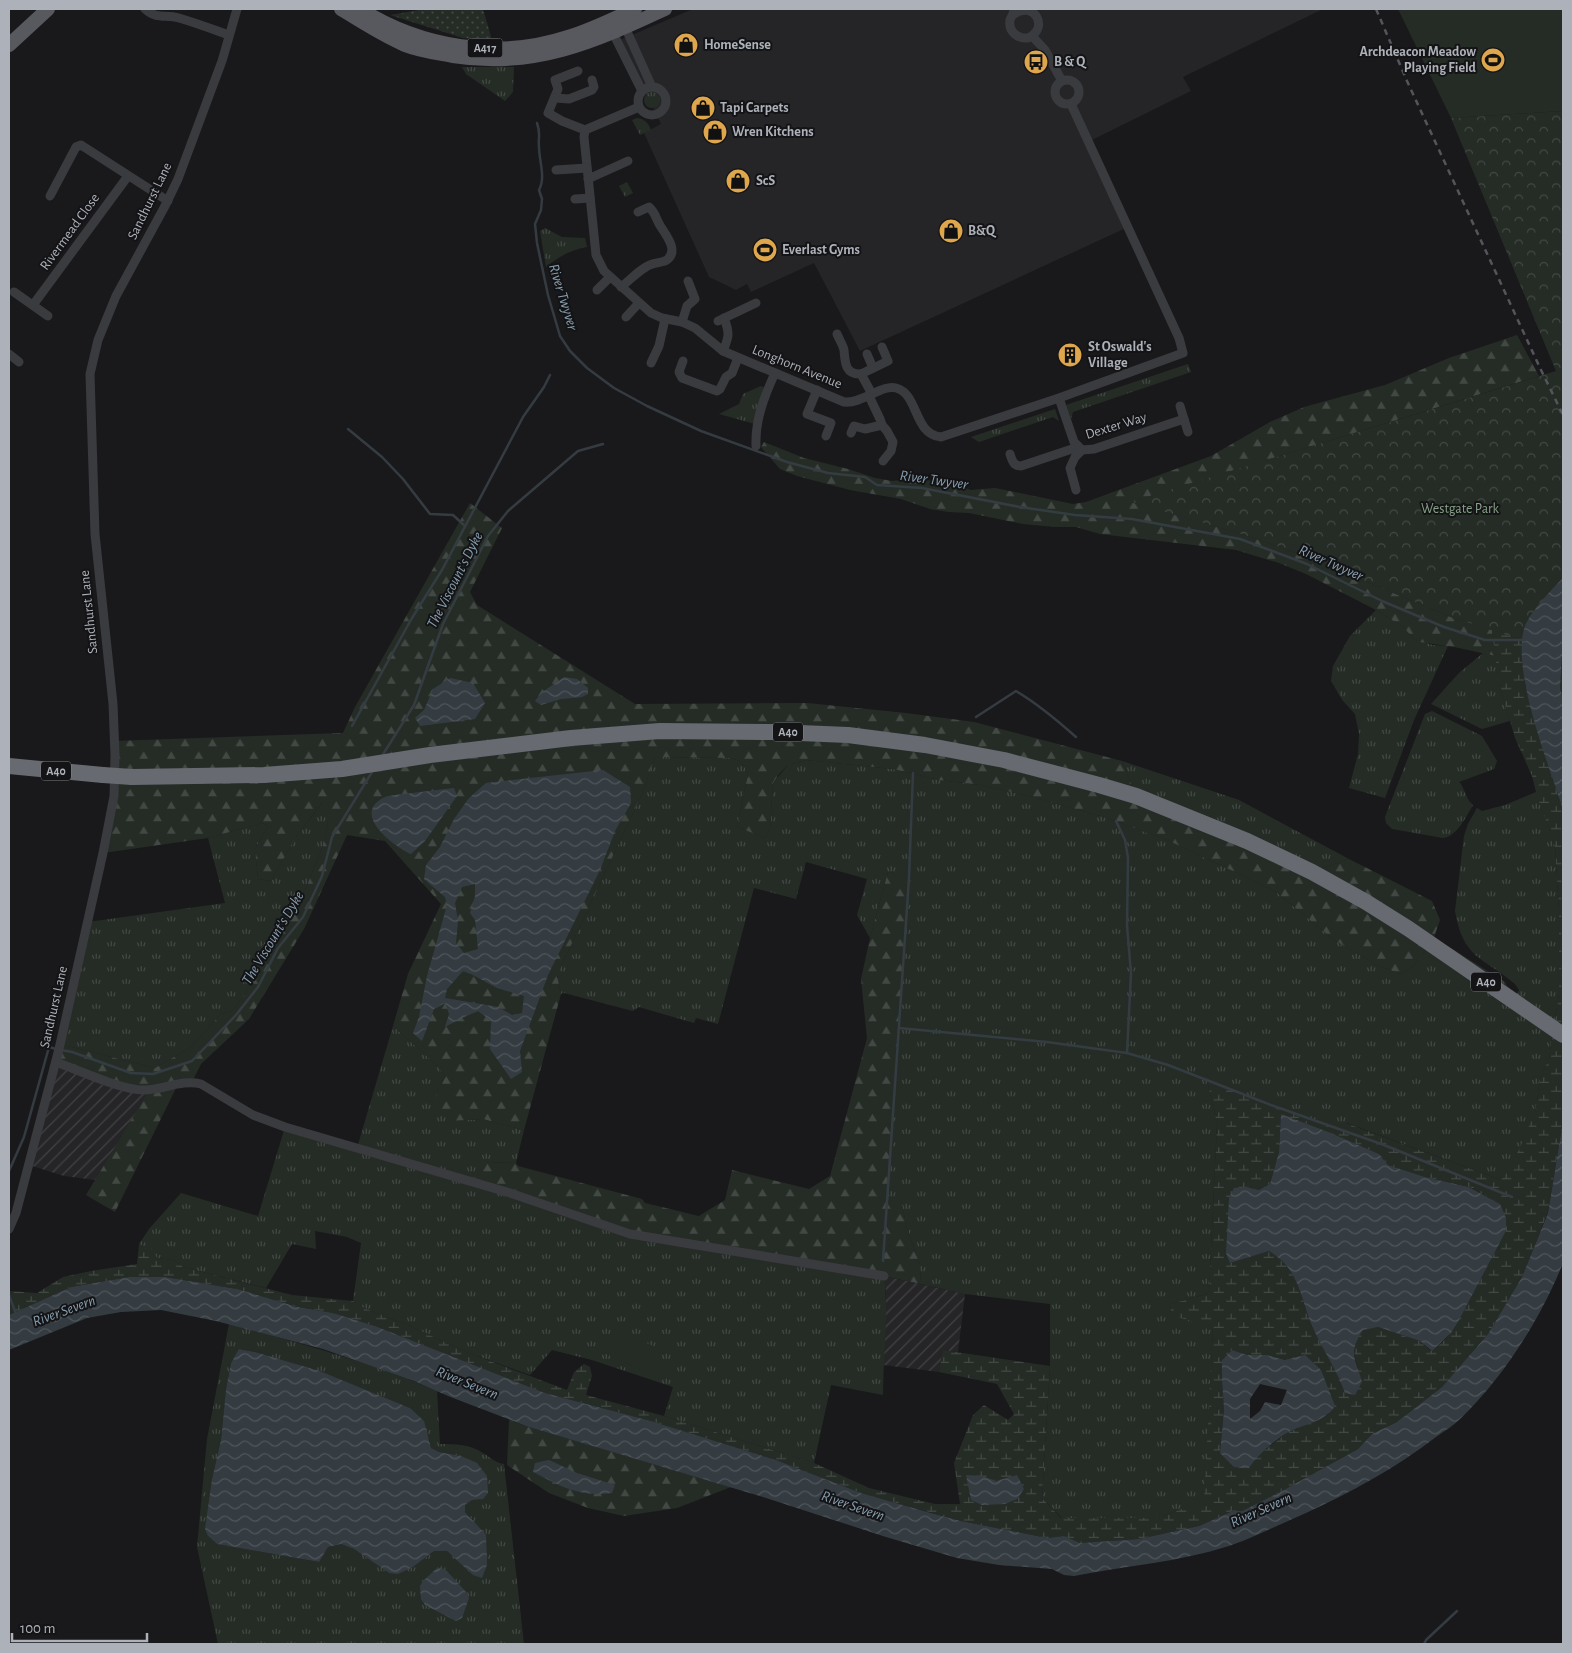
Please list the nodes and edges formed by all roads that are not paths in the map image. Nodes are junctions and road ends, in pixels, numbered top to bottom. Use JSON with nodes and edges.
{"nodes":[{"id":1,"x":48,"y":9,"type":"edge"},
{"id":2,"x":237,"y":9,"type":"edge"},
{"id":3,"x":342,"y":9,"type":"edge"},
{"id":4,"x":360,"y":9,"type":"edge"},
{"id":5,"x":635,"y":9,"type":"edge"},
{"id":6,"x":665,"y":9,"type":"edge"},
{"id":7,"x":1026,"y":9,"type":"edge"},
{"id":8,"x":1014,"y":12,"type":"edge"},
{"id":9,"x":147,"y":14,"type":"edge"},
{"id":10,"x":616,"y":24,"type":"junction"},
{"id":11,"x":229,"y":35,"type":"junction"},
{"id":12,"x":1032,"y":36,"type":"junction"},
{"id":13,"x":10,"y":43,"type":"edge"},
{"id":14,"x":578,"y":71,"type":"dead end"},
{"id":15,"x":592,"y":80,"type":"dead end"},
{"id":16,"x":1062,"y":82,"type":"junction"},
{"id":17,"x":652,"y":87,"type":"junction"},
{"id":18,"x":642,"y":91,"type":"junction"},
{"id":19,"x":555,"y":98,"type":"junction"},
{"id":20,"x":1071,"y":104,"type":"junction"},
{"id":21,"x":639,"y":107,"type":"junction"},
{"id":22,"x":586,"y":130,"type":"junction"},
{"id":23,"x":628,"y":161,"type":"dead end"},
{"id":24,"x":587,"y":168,"type":"junction"},
{"id":25,"x":556,"y":170,"type":"dead end"},
{"id":26,"x":128,"y":176,"type":"junction"},
{"id":27,"x":588,"y":179,"type":"junction"},
{"id":28,"x":50,"y":196,"type":"dead end"},
{"id":29,"x":590,"y":198,"type":"junction"},
{"id":30,"x":575,"y":199,"type":"dead end"},
{"id":31,"x":168,"y":201,"type":"junction"},
{"id":32,"x":638,"y":212,"type":"dead end"},
{"id":33,"x":610,"y":277,"type":"junction"},
{"id":34,"x":688,"y":281,"type":"dead end"},
{"id":35,"x":621,"y":287,"type":"junction"},
{"id":36,"x":597,"y":290,"type":"dead end"},
{"id":37,"x":14,"y":292,"type":"dead end"},
{"id":38,"x":639,"y":302,"type":"junction"},
{"id":39,"x":756,"y":303,"type":"dead end"},
{"id":40,"x":33,"y":305,"type":"junction"},
{"id":41,"x":48,"y":316,"type":"dead end"},
{"id":42,"x":626,"y":317,"type":"dead end"},
{"id":43,"x":665,"y":319,"type":"junction"},
{"id":44,"x":682,"y":322,"type":"junction"},
{"id":45,"x":837,"y":334,"type":"dead end"},
{"id":46,"x":882,"y":347,"type":"dead end"},
{"id":47,"x":723,"y":351,"type":"junction"},
{"id":48,"x":9,"y":354,"type":"edge"},
{"id":49,"x":868,"y":354,"type":"dead end"},
{"id":50,"x":738,"y":358,"type":"junction"},
{"id":51,"x":683,"y":361,"type":"dead end"},
{"id":52,"x":19,"y":362,"type":"dead end"},
{"id":53,"x":651,"y":363,"type":"dead end"},
{"id":54,"x":873,"y":368,"type":"junction"},
{"id":55,"x":774,"y":373,"type":"junction"},
{"id":56,"x":861,"y":374,"type":"junction"},
{"id":57,"x":816,"y":390,"type":"junction"},
{"id":58,"x":870,"y":395,"type":"junction"},
{"id":59,"x":1059,"y":398,"type":"junction"},
{"id":60,"x":1180,"y":406,"type":"dead end"},
{"id":61,"x":1184,"y":419,"type":"junction"},
{"id":62,"x":882,"y":425,"type":"junction"},
{"id":63,"x":1188,"y":432,"type":"dead end"},
{"id":64,"x":851,"y":434,"type":"dead end"},
{"id":65,"x":826,"y":436,"type":"dead end"},
{"id":66,"x":756,"y":446,"type":"dead end"},
{"id":67,"x":1080,"y":448,"type":"junction"},
{"id":68,"x":1010,"y":454,"type":"dead end"},
{"id":69,"x":883,"y":461,"type":"dead end"},
{"id":70,"x":1076,"y":490,"type":"dead end"},
{"id":71,"x":9,"y":766,"type":"edge"},
{"id":72,"x":1563,"y":1035,"type":"edge"},
{"id":73,"x":56,"y":1062,"type":"junction"},
{"id":74,"x":9,"y":1229,"type":"edge"},
{"id":75,"x":884,"y":1276,"type":"dead end"}],
"edges":[{"from":1,"to":13,"type":"main road"},
{"from":2,"to":11,"type":"street","name":"Sandhurst Lane"},
{"from":3,"to":10,"type":"main road","number":"A417"},
{"from":4,"to":10,"type":"main road","number":"A417"},
{"from":5,"to":10,"type":"main road","number":"A417"},
{"from":6,"to":10,"type":"main road","number":"A417"},
{"from":7,"to":8,"type":"street"},
{"from":7,"to":12,"type":"street"},
{"from":8,"to":12,"type":"street"},
{"from":9,"to":11,"type":"street"},
{"from":10,"to":17,"type":"street"},
{"from":10,"to":18,"type":"street"},
{"from":11,"to":31,"type":"street","name":"Sandhurst Lane"},
{"from":12,"to":16,"type":"street"},
{"from":14,"to":19,"type":"street"},
{"from":15,"to":19,"type":"street"},
{"from":16,"to":20,"type":"street"},
{"from":16,"to":20,"type":"street"},
{"from":17,"to":18,"type":"street"},
{"from":17,"to":21,"type":"street"},
{"from":18,"to":21,"type":"street"},
{"from":19,"to":22,"type":"street"},
{"from":20,"to":59,"type":"street","name":"Longhorn Avenue"},
{"from":21,"to":22,"type":"street"},
{"from":22,"to":24,"type":"street","name":"Longhorn Avenue"},
{"from":23,"to":27,"type":"street"},
{"from":24,"to":25,"type":"street"},
{"from":24,"to":27,"type":"street","name":"Longhorn Avenue"},
{"from":26,"to":28,"type":"street"},
{"from":26,"to":31,"type":"street"},
{"from":26,"to":40,"type":"street","name":"Rivermead Close"},
{"from":27,"to":29,"type":"street","name":"Longhorn Avenue"},
{"from":29,"to":30,"type":"street"},
{"from":29,"to":33,"type":"street","name":"Longhorn Avenue"},
{"from":31,"to":73,"type":"street","name":"Sandhurst Lane"},
{"from":32,"to":35,"type":"street"},
{"from":33,"to":35,"type":"street","name":"Longhorn Avenue"},
{"from":33,"to":36,"type":"street"},
{"from":34,"to":44,"type":"street"},
{"from":35,"to":38,"type":"street","name":"Longhorn Avenue"},
{"from":37,"to":40,"type":"street"},
{"from":38,"to":42,"type":"street"},
{"from":38,"to":43,"type":"street","name":"Longhorn Avenue"},
{"from":39,"to":47,"type":"street"},
{"from":40,"to":41,"type":"street"},
{"from":43,"to":44,"type":"street","name":"Longhorn Avenue"},
{"from":43,"to":53,"type":"street"},
{"from":44,"to":47,"type":"street","name":"Longhorn Avenue"},
{"from":45,"to":56,"type":"street"},
{"from":46,"to":54,"type":"street"},
{"from":47,"to":50,"type":"street","name":"Longhorn Avenue"},
{"from":48,"to":52,"type":"street"},
{"from":49,"to":54,"type":"street"},
{"from":50,"to":51,"type":"street"},
{"from":50,"to":55,"type":"street","name":"Longhorn Avenue"},
{"from":54,"to":56,"type":"street"},
{"from":55,"to":57,"type":"street","name":"Longhorn Avenue"},
{"from":55,"to":66,"type":"street"},
{"from":56,"to":58,"type":"street"},
{"from":57,"to":58,"type":"street","name":"Longhorn Avenue"},
{"from":57,"to":65,"type":"street"},
{"from":58,"to":59,"type":"street","name":"Longhorn Avenue"},
{"from":58,"to":62,"type":"street"},
{"from":59,"to":67,"type":"street","name":"Dexter Way"},
{"from":60,"to":61,"type":"street"},
{"from":61,"to":63,"type":"street"},
{"from":61,"to":67,"type":"street","name":"Dexter Way"},
{"from":62,"to":64,"type":"street"},
{"from":62,"to":69,"type":"street"},
{"from":67,"to":68,"type":"street"},
{"from":67,"to":70,"type":"street"},
{"from":71,"to":72,"type":"highway","number":"A40","bridge":true},
{"from":73,"to":74,"type":"street","name":"Sandhurst Lane"},
{"from":73,"to":75,"type":"street"}]}
